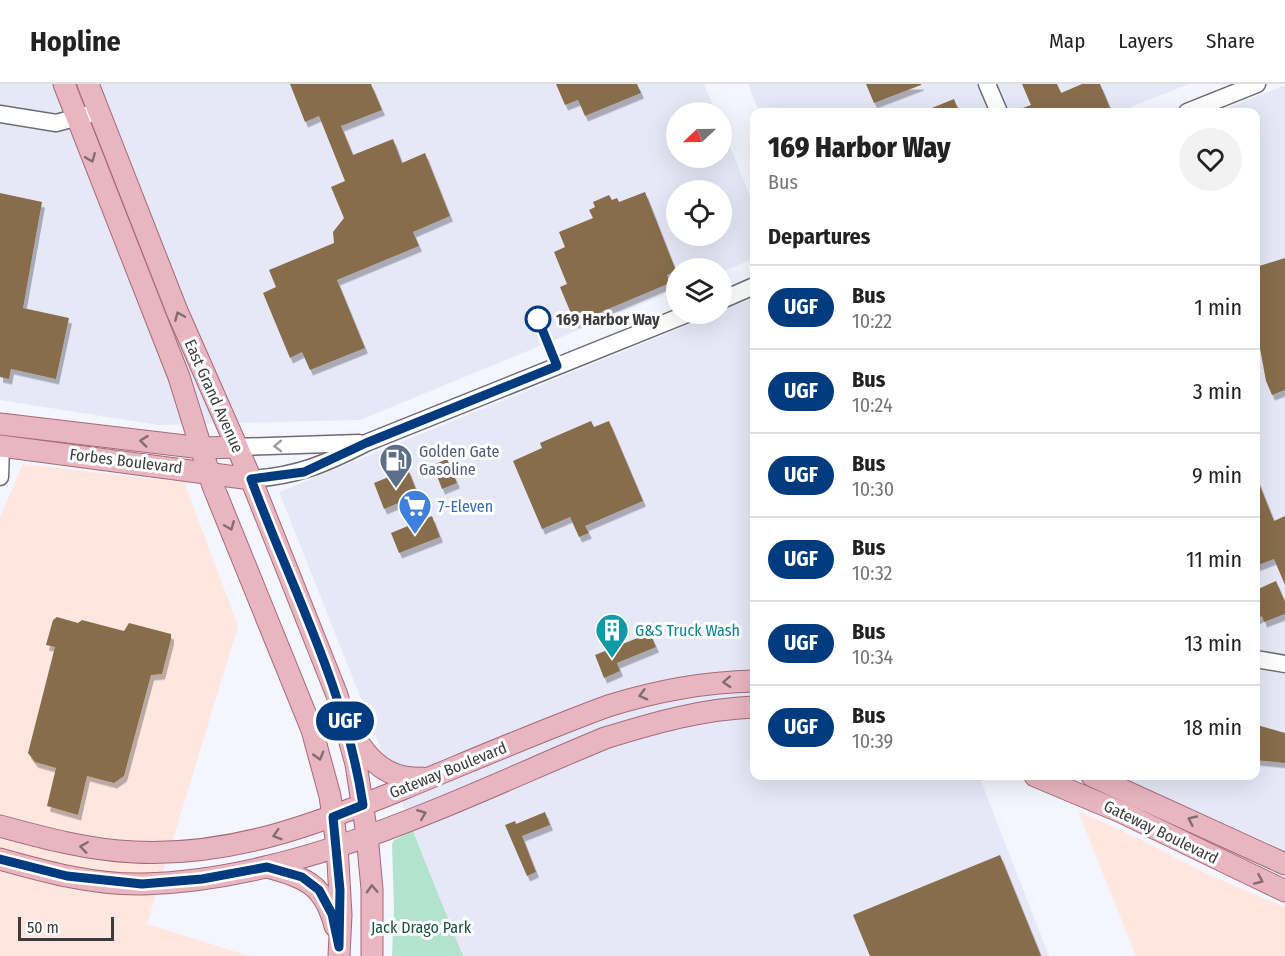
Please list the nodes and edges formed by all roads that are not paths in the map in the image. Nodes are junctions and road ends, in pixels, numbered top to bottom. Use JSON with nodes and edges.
{"nodes":[{"id":1,"x":64,"y":84,"type":"edge"},
{"id":2,"x":88,"y":84,"type":"edge"},
{"id":3,"x":987,"y":84,"type":"edge"},
{"id":4,"x":1257,"y":84,"type":"edge"},
{"id":5,"x":997,"y":108,"type":"edge"},
{"id":6,"x":1197,"y":108,"type":"edge"},
{"id":7,"x":97,"y":112,"type":"junction"},
{"id":8,"x":0,"y":114,"type":"edge"},
{"id":9,"x":76,"y":120,"type":"junction"},
{"id":10,"x":750,"y":288,"type":"edge"},
{"id":11,"x":732,"y":296,"type":"edge"},
{"id":12,"x":666,"y":322,"type":"edge"},
{"id":13,"x":0,"y":424,"type":"edge"},
{"id":14,"x":366,"y":443,"type":"junction"},
{"id":15,"x":1,"y":446,"type":"edge"},
{"id":16,"x":237,"y":447,"type":"junction"},
{"id":17,"x":202,"y":448,"type":"junction"},
{"id":18,"x":209,"y":472,"type":"junction"},
{"id":19,"x":0,"y":477,"type":"edge"},
{"id":20,"x":251,"y":479,"type":"junction"},
{"id":21,"x":1260,"y":660,"type":"edge"},
{"id":22,"x":1285,"y":664,"type":"edge"},
{"id":23,"x":750,"y":681,"type":"edge"},
{"id":24,"x":750,"y":707,"type":"edge"},
{"id":25,"x":345,"y":720,"type":"junction"},
{"id":26,"x":439,"y":774,"type":"junction"},
{"id":27,"x":1045,"y":780,"type":"edge"},
{"id":28,"x":1101,"y":780,"type":"edge"},
{"id":29,"x":363,"y":805,"type":"junction"},
{"id":30,"x":333,"y":817,"type":"junction"},
{"id":31,"x":0,"y":826,"type":"edge"},
{"id":32,"x":367,"y":835,"type":"junction"},
{"id":33,"x":337,"y":845,"type":"junction"},
{"id":34,"x":0,"y":859,"type":"edge"},
{"id":35,"x":1285,"y":864,"type":"edge"},
{"id":36,"x":267,"y":867,"type":"junction"},
{"id":37,"x":1285,"y":891,"type":"edge"},
{"id":38,"x":339,"y":952,"type":"edge"},
{"id":39,"x":372,"y":956,"type":"edge"}],
"edges":[{"from":1,"to":9,"type":"main road","name":"East Grand Avenue"},
{"from":2,"to":7,"type":"main road","name":"East Grand Avenue"},
{"from":3,"to":5,"type":"street"},
{"from":4,"to":6,"type":"street"},
{"from":7,"to":9,"type":"street"},
{"from":16,"to":7,"type":"main road","name":"East Grand Avenue","one_way":true},
{"from":8,"to":9,"type":"street"},
{"from":9,"to":17,"type":"main road","name":"East Grand Avenue","one_way":true},
{"from":10,"to":11,"type":"street"},
{"from":12,"to":14,"type":"street"},
{"from":17,"to":13,"type":"main road","name":"Forbes Boulevard","one_way":true},
{"from":14,"to":16,"type":"street","one_way":true},
{"from":14,"to":20,"type":"street"},
{"from":15,"to":18,"type":"main road","name":"Forbes Boulevard"},
{"from":15,"to":19,"type":"street"},
{"from":16,"to":17,"type":"main road","name":"Forbes Boulevard"},
{"from":16,"to":20,"type":"main road","name":"East Grand Avenue"},
{"from":17,"to":18,"type":"main road","name":"East Grand Avenue"},
{"from":18,"to":20,"type":"main road","name":"Forbes Boulevard"},
{"from":18,"to":30,"type":"main road","name":"East Grand Avenue","one_way":true},
{"from":20,"to":25,"type":"main road","name":"East Grand Avenue"},
{"from":21,"to":22,"type":"street"},
{"from":23,"to":26,"type":"main road","name":"Gateway Boulevard","one_way":true},
{"from":32,"to":24,"type":"main road","name":"Gateway Boulevard","one_way":true},
{"from":25,"to":26,"type":"main road"},
{"from":25,"to":29,"type":"main road","name":"East Grand Avenue"},
{"from":26,"to":29,"type":"main road","name":"Gateway Boulevard"},
{"from":27,"to":37,"type":"main road","name":"Gateway Boulevard","one_way":true},
{"from":35,"to":28,"type":"main road","name":"Gateway Boulevard","one_way":true},
{"from":29,"to":30,"type":"main road","name":"Gateway Boulevard"},
{"from":29,"to":32,"type":"main road","name":"East Grand Avenue"},
{"from":30,"to":31,"type":"main road","name":"Gateway Boulevard","one_way":true},
{"from":30,"to":33,"type":"main road","name":"East Grand Avenue"},
{"from":32,"to":33,"type":"main road","name":"Gateway Boulevard"},
{"from":39,"to":32,"type":"main road","name":"East Grand Avenue","one_way":true},
{"from":33,"to":36,"type":"main road","name":"Gateway Boulevard"},
{"from":33,"to":38,"type":"main road","name":"East Grand Avenue"},
{"from":34,"to":36,"type":"main road","name":"Gateway Boulevard"},
{"from":36,"to":38,"type":"main road"}]}
